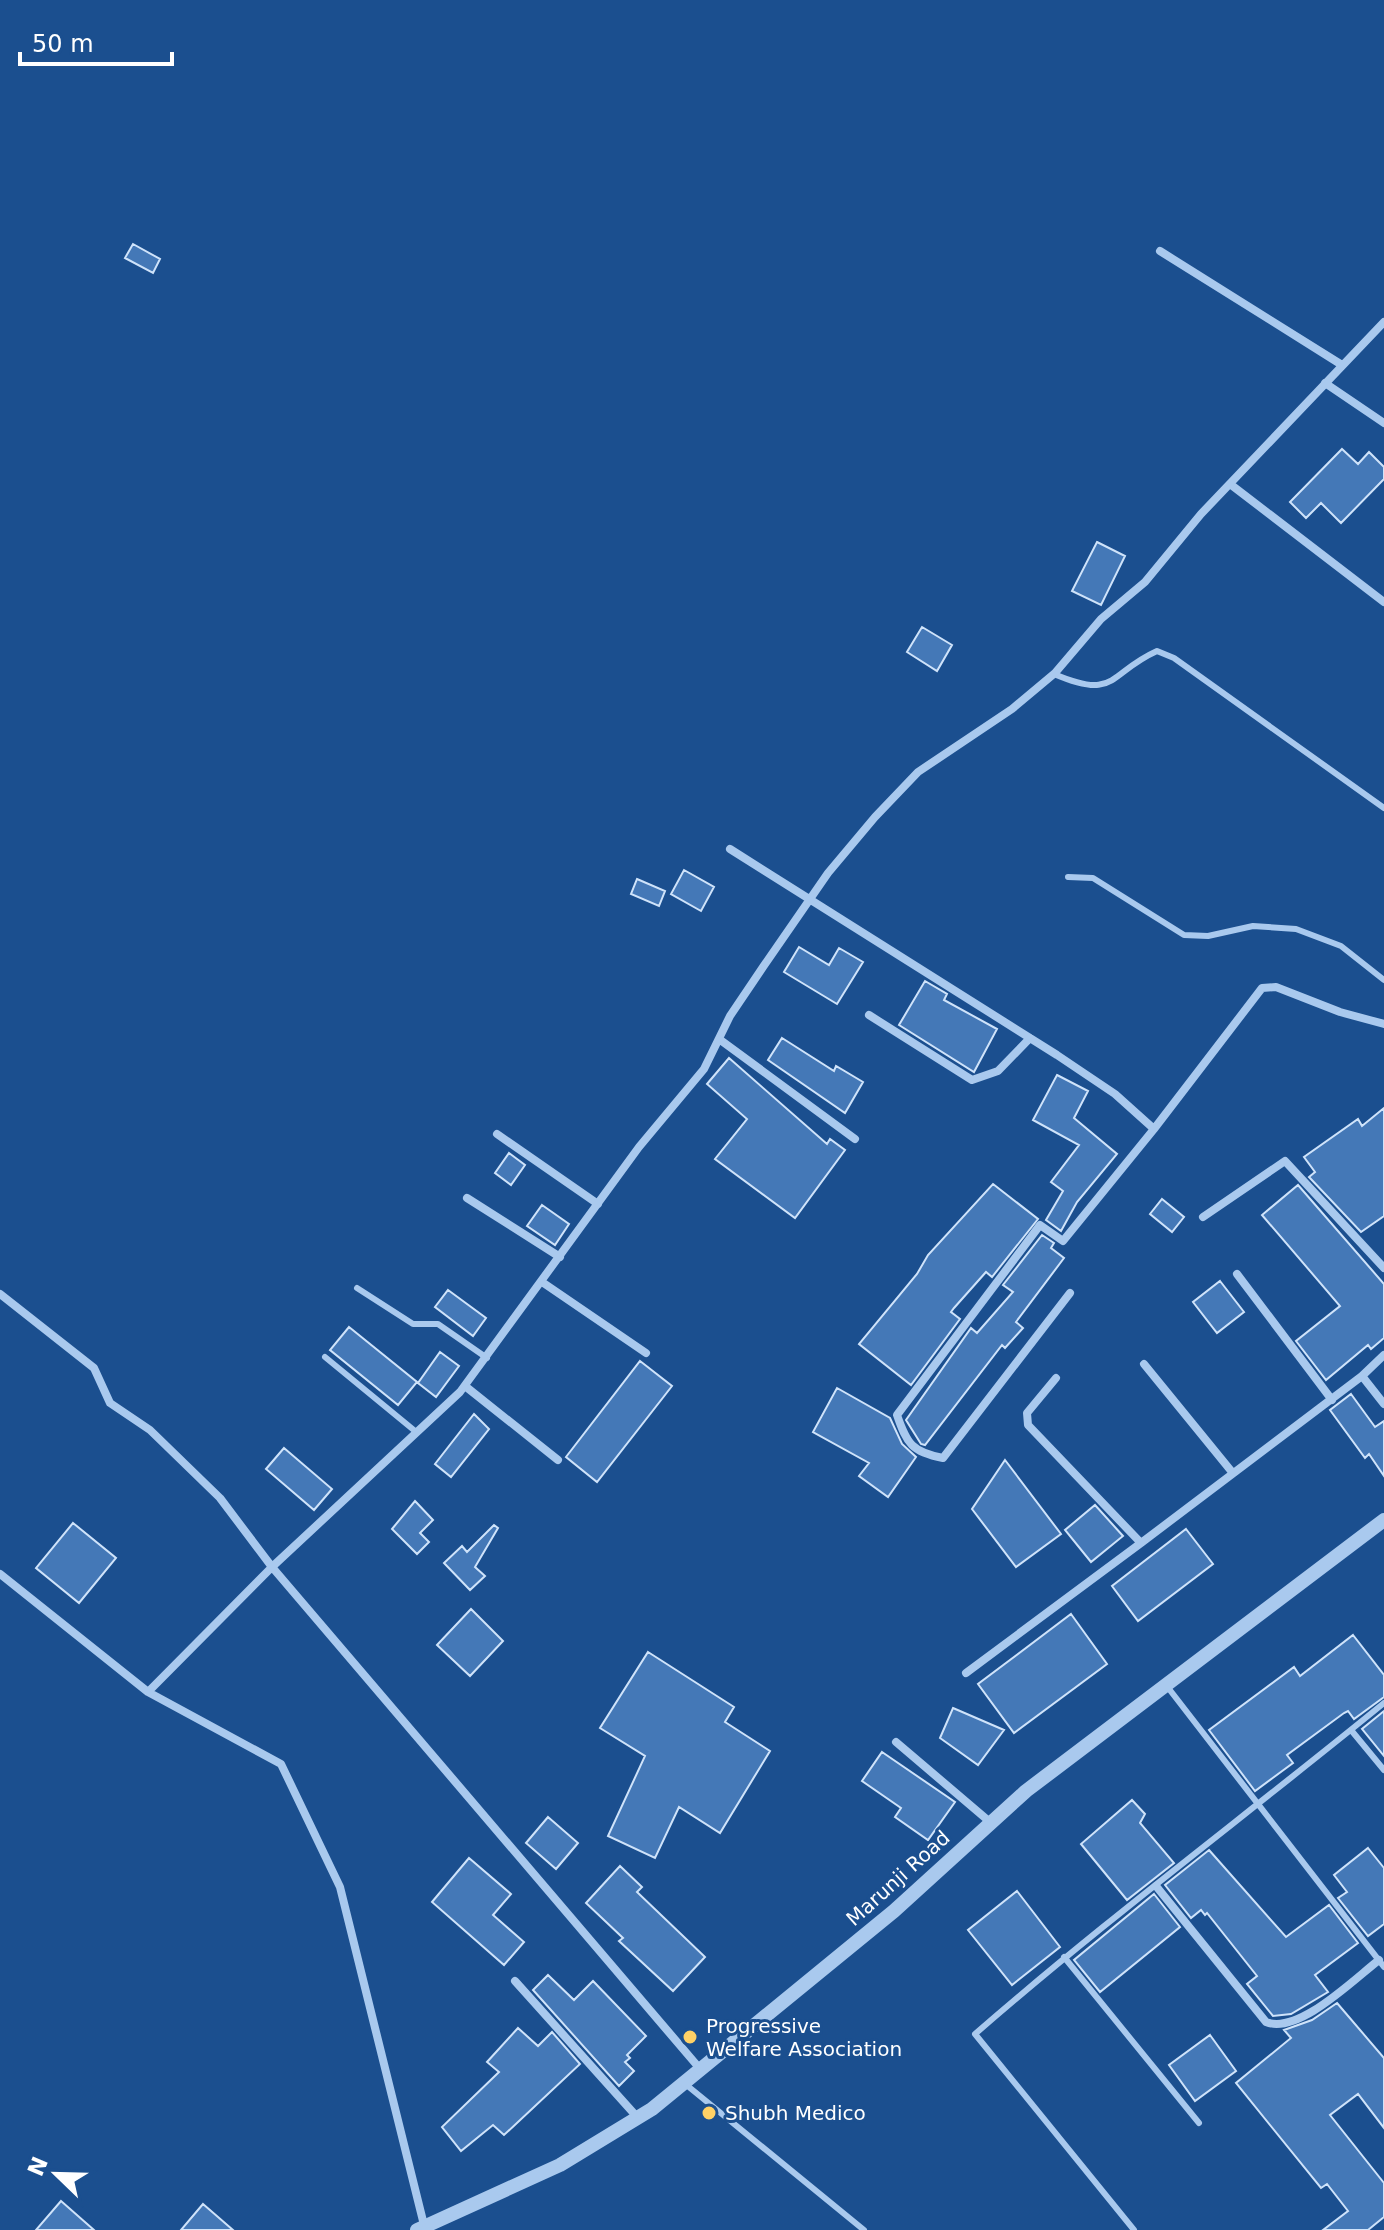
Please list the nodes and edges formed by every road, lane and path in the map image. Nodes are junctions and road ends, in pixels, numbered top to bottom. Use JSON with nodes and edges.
{"nodes":[{"id":1,"x":1160,"y":251,"type":"dead end"},
{"id":2,"x":1384,"y":322,"type":"edge"},
{"id":3,"x":1380,"y":332,"type":"edge"},
{"id":4,"x":1342,"y":365,"type":"junction"},
{"id":5,"x":1325,"y":383,"type":"junction"},
{"id":6,"x":1384,"y":423,"type":"edge"},
{"id":7,"x":1230,"y":484,"type":"junction"},
{"id":8,"x":1384,"y":602,"type":"edge"},
{"id":9,"x":1054,"y":674,"type":"junction"},
{"id":10,"x":1384,"y":808,"type":"edge"},
{"id":11,"x":730,"y":849,"type":"dead end"},
{"id":12,"x":1068,"y":877,"type":"dead end"},
{"id":13,"x":812,"y":898,"type":"junction"},
{"id":14,"x":1384,"y":980,"type":"edge"},
{"id":15,"x":869,"y":1015,"type":"dead end"},
{"id":16,"x":1384,"y":1024,"type":"edge"},
{"id":17,"x":1030,"y":1038,"type":"junction"},
{"id":18,"x":719,"y":1039,"type":"junction"},
{"id":19,"x":1154,"y":1129,"type":"junction"},
{"id":20,"x":497,"y":1134,"type":"dead end"},
{"id":21,"x":855,"y":1139,"type":"dead end"},
{"id":22,"x":467,"y":1198,"type":"dead end"},
{"id":23,"x":598,"y":1204,"type":"junction"},
{"id":24,"x":1203,"y":1217,"type":"dead end"},
{"id":25,"x":560,"y":1257,"type":"junction"},
{"id":26,"x":1384,"y":1268,"type":"edge"},
{"id":27,"x":1237,"y":1274,"type":"dead end"},
{"id":28,"x":542,"y":1282,"type":"junction"},
{"id":29,"x":357,"y":1288,"type":"dead end"},
{"id":30,"x":1070,"y":1293,"type":"dead end"},
{"id":31,"x":0,"y":1294,"type":"edge"},
{"id":32,"x":646,"y":1353,"type":"dead end"},
{"id":33,"x":1384,"y":1355,"type":"edge"},
{"id":34,"x":325,"y":1357,"type":"dead end"},
{"id":35,"x":487,"y":1358,"type":"junction"},
{"id":36,"x":1144,"y":1364,"type":"dead end"},
{"id":37,"x":1362,"y":1376,"type":"junction"},
{"id":38,"x":1056,"y":1378,"type":"dead end"},
{"id":39,"x":465,"y":1386,"type":"junction"},
{"id":40,"x":1332,"y":1400,"type":"junction"},
{"id":41,"x":1384,"y":1404,"type":"edge"},
{"id":42,"x":415,"y":1431,"type":"junction"},
{"id":43,"x":558,"y":1460,"type":"dead end"},
{"id":44,"x":1232,"y":1472,"type":"junction"},
{"id":45,"x":1384,"y":1520,"type":"edge"},
{"id":46,"x":1141,"y":1543,"type":"junction"},
{"id":47,"x":272,"y":1567,"type":"junction"},
{"id":48,"x":0,"y":1574,"type":"edge"},
{"id":49,"x":966,"y":1673,"type":"dead end"},
{"id":50,"x":1166,"y":1685,"type":"junction"},
{"id":51,"x":148,"y":1692,"type":"junction"},
{"id":52,"x":1384,"y":1703,"type":"edge"},
{"id":53,"x":1351,"y":1730,"type":"junction"},
{"id":54,"x":896,"y":1742,"type":"dead end"},
{"id":55,"x":1384,"y":1770,"type":"edge"},
{"id":56,"x":1260,"y":1806,"type":"junction"},
{"id":57,"x":990,"y":1822,"type":"junction"},
{"id":58,"x":1156,"y":1886,"type":"junction"},
{"id":59,"x":1064,"y":1957,"type":"junction"},
{"id":60,"x":1381,"y":1964,"type":"edge"},
{"id":61,"x":515,"y":1981,"type":"dead end"},
{"id":62,"x":701,"y":2070,"type":"junction"},
{"id":63,"x":684,"y":2083,"type":"junction"},
{"id":64,"x":638,"y":2119,"type":"junction"},
{"id":65,"x":1199,"y":2123,"type":"dead end"},
{"id":66,"x":422,"y":2229,"type":"edge"},
{"id":67,"x":864,"y":2230,"type":"edge"},
{"id":68,"x":1134,"y":2230,"type":"edge"}],
"edges":[{"from":1,"to":4,"type":"street"},
{"from":2,"to":3,"type":"street"},
{"from":3,"to":4,"type":"street"},
{"from":4,"to":5,"type":"street"},
{"from":5,"to":6,"type":"street"},
{"from":5,"to":7,"type":"street"},
{"from":7,"to":8,"type":"street"},
{"from":7,"to":9,"type":"street"},
{"from":9,"to":10,"type":"lane"},
{"from":9,"to":13,"type":"street"},
{"from":11,"to":13,"type":"street"},
{"from":12,"to":14,"type":"lane"},
{"from":13,"to":17,"type":"street"},
{"from":13,"to":18,"type":"street"},
{"from":15,"to":17,"type":"street"},
{"from":16,"to":19,"type":"street"},
{"from":17,"to":19,"type":"street"},
{"from":18,"to":21,"type":"street"},
{"from":18,"to":23,"type":"street"},
{"from":19,"to":30,"type":"street"},
{"from":20,"to":23,"type":"street"},
{"from":22,"to":25,"type":"street"},
{"from":23,"to":25,"type":"street"},
{"from":24,"to":26,"type":"street"},
{"from":25,"to":28,"type":"street"},
{"from":27,"to":40,"type":"street"},
{"from":28,"to":32,"type":"street"},
{"from":28,"to":35,"type":"street"},
{"from":29,"to":35,"type":"lane"},
{"from":31,"to":47,"type":"street"},
{"from":33,"to":37,"type":"street"},
{"from":34,"to":42,"type":"lane"},
{"from":35,"to":39,"type":"street"},
{"from":36,"to":44,"type":"street"},
{"from":37,"to":40,"type":"street"},
{"from":37,"to":41,"type":"street"},
{"from":38,"to":46,"type":"street"},
{"from":39,"to":42,"type":"street"},
{"from":39,"to":43,"type":"street"},
{"from":40,"to":44,"type":"street"},
{"from":42,"to":47,"type":"street"},
{"from":44,"to":46,"type":"street"},
{"from":45,"to":50,"type":"street","name":"Marunji Road"},
{"from":46,"to":49,"type":"street"},
{"from":47,"to":51,"type":"street"},
{"from":47,"to":62,"type":"street"},
{"from":48,"to":51,"type":"street"},
{"from":50,"to":56,"type":"lane"},
{"from":50,"to":57,"type":"street","name":"Marunji Road"},
{"from":51,"to":66,"type":"street"},
{"from":52,"to":53,"type":"lane"},
{"from":53,"to":55,"type":"lane"},
{"from":53,"to":56,"type":"lane"},
{"from":54,"to":57,"type":"street"},
{"from":56,"to":58,"type":"lane"},
{"from":56,"to":60,"type":"lane"},
{"from":57,"to":62,"type":"street","name":"Marunji Road"},
{"from":58,"to":59,"type":"lane"},
{"from":58,"to":60,"type":"street"},
{"from":59,"to":65,"type":"lane"},
{"from":59,"to":68,"type":"lane"},
{"from":61,"to":64,"type":"street"},
{"from":62,"to":63,"type":"street","name":"Marunji Road"},
{"from":63,"to":64,"type":"street","name":"Marunji Road"},
{"from":63,"to":67,"type":"lane"},
{"from":64,"to":66,"type":"street","name":"Marunji Road"}]}
